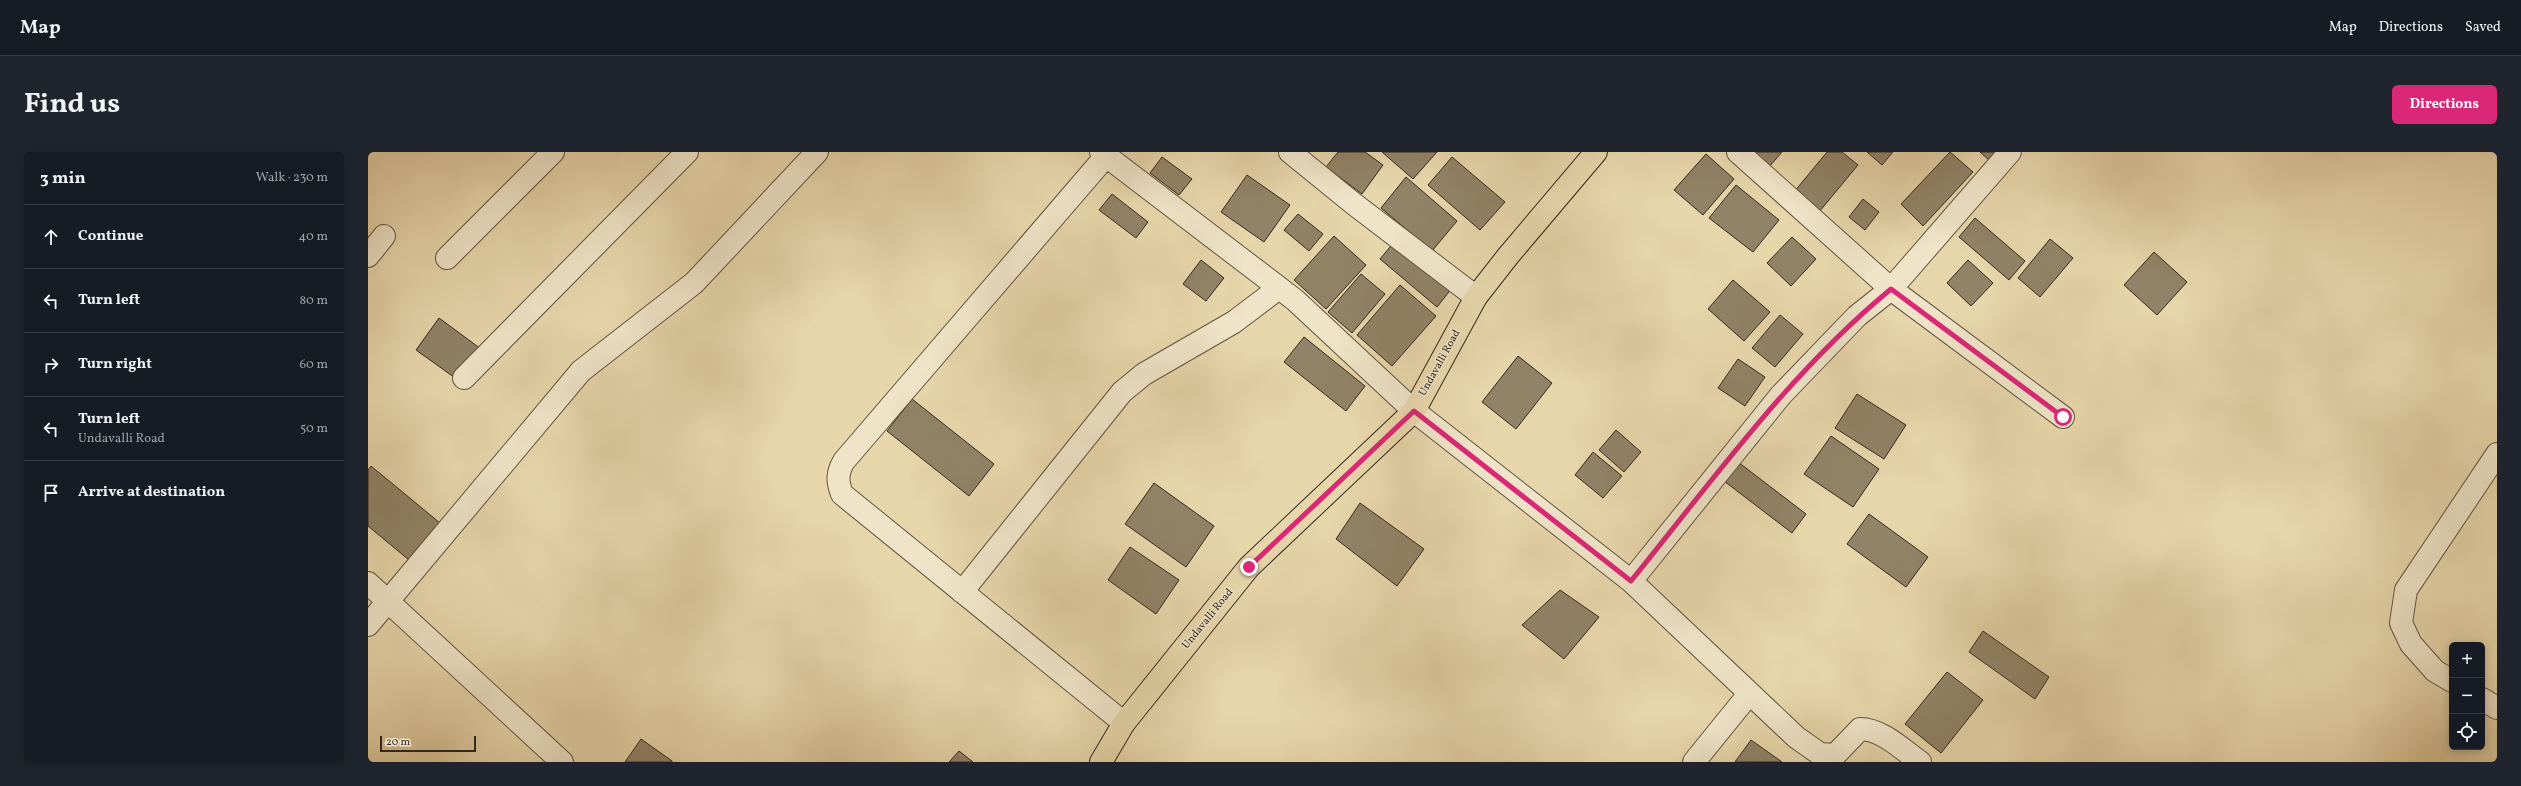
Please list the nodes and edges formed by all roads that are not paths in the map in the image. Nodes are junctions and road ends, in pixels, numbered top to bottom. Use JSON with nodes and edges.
{"nodes":[{"id":1,"x":553,"y":152,"type":"edge"},
{"id":2,"x":687,"y":152,"type":"edge"},
{"id":3,"x":817,"y":152,"type":"edge"},
{"id":4,"x":1290,"y":152,"type":"edge"},
{"id":5,"x":1596,"y":152,"type":"edge"},
{"id":6,"x":1738,"y":152,"type":"edge"},
{"id":7,"x":2010,"y":152,"type":"edge"},
{"id":8,"x":1103,"y":154,"type":"edge"},
{"id":9,"x":384,"y":236,"type":"dead end"},
{"id":10,"x":368,"y":256,"type":"edge"},
{"id":11,"x":447,"y":258,"type":"dead end"},
{"id":12,"x":1279,"y":288,"type":"junction"},
{"id":13,"x":1891,"y":289,"type":"junction"},
{"id":14,"x":1476,"y":298,"type":"junction"},
{"id":15,"x":464,"y":378,"type":"dead end"},
{"id":16,"x":1414,"y":411,"type":"junction"},
{"id":17,"x":2063,"y":417,"type":"dead end"},
{"id":18,"x":2497,"y":454,"type":"edge"},
{"id":19,"x":1631,"y":581,"type":"junction"},
{"id":20,"x":368,"y":583,"type":"edge"},
{"id":21,"x":962,"y":592,"type":"junction"},
{"id":22,"x":390,"y":602,"type":"junction"},
{"id":23,"x":368,"y":625,"type":"edge"},
{"id":24,"x":2449,"y":679,"type":"edge"},
{"id":25,"x":1749,"y":694,"type":"junction"},
{"id":26,"x":2485,"y":701,"type":"edge"},
{"id":27,"x":2497,"y":708,"type":"edge"},
{"id":28,"x":1124,"y":723,"type":"junction"},
{"id":29,"x":562,"y":762,"type":"edge"},
{"id":30,"x":1100,"y":762,"type":"edge"},
{"id":31,"x":1694,"y":762,"type":"edge"},
{"id":32,"x":1920,"y":762,"type":"edge"}],
"edges":[{"from":1,"to":11,"type":"street"},
{"from":2,"to":15,"type":"street"},
{"from":3,"to":22,"type":"street"},
{"from":4,"to":14,"type":"street"},
{"from":5,"to":14,"type":"main road","name":"Undavalli Road"},
{"from":6,"to":13,"type":"street"},
{"from":7,"to":13,"type":"street"},
{"from":8,"to":12,"type":"street"},
{"from":8,"to":21,"type":"street"},
{"from":9,"to":10,"type":"street"},
{"from":12,"to":16,"type":"street"},
{"from":12,"to":21,"type":"street"},
{"from":13,"to":17,"type":"street"},
{"from":13,"to":19,"type":"street"},
{"from":14,"to":16,"type":"main road","name":"Undavalli Road"},
{"from":16,"to":19,"type":"street"},
{"from":16,"to":28,"type":"main road","name":"Undavalli Road"},
{"from":18,"to":24,"type":"street"},
{"from":19,"to":25,"type":"street"},
{"from":20,"to":22,"type":"street"},
{"from":21,"to":28,"type":"street"},
{"from":22,"to":23,"type":"street"},
{"from":22,"to":29,"type":"street"},
{"from":25,"to":31,"type":"street"},
{"from":25,"to":32,"type":"street"},
{"from":26,"to":27,"type":"street"},
{"from":28,"to":30,"type":"main road","name":"Undavalli Road"}]}
